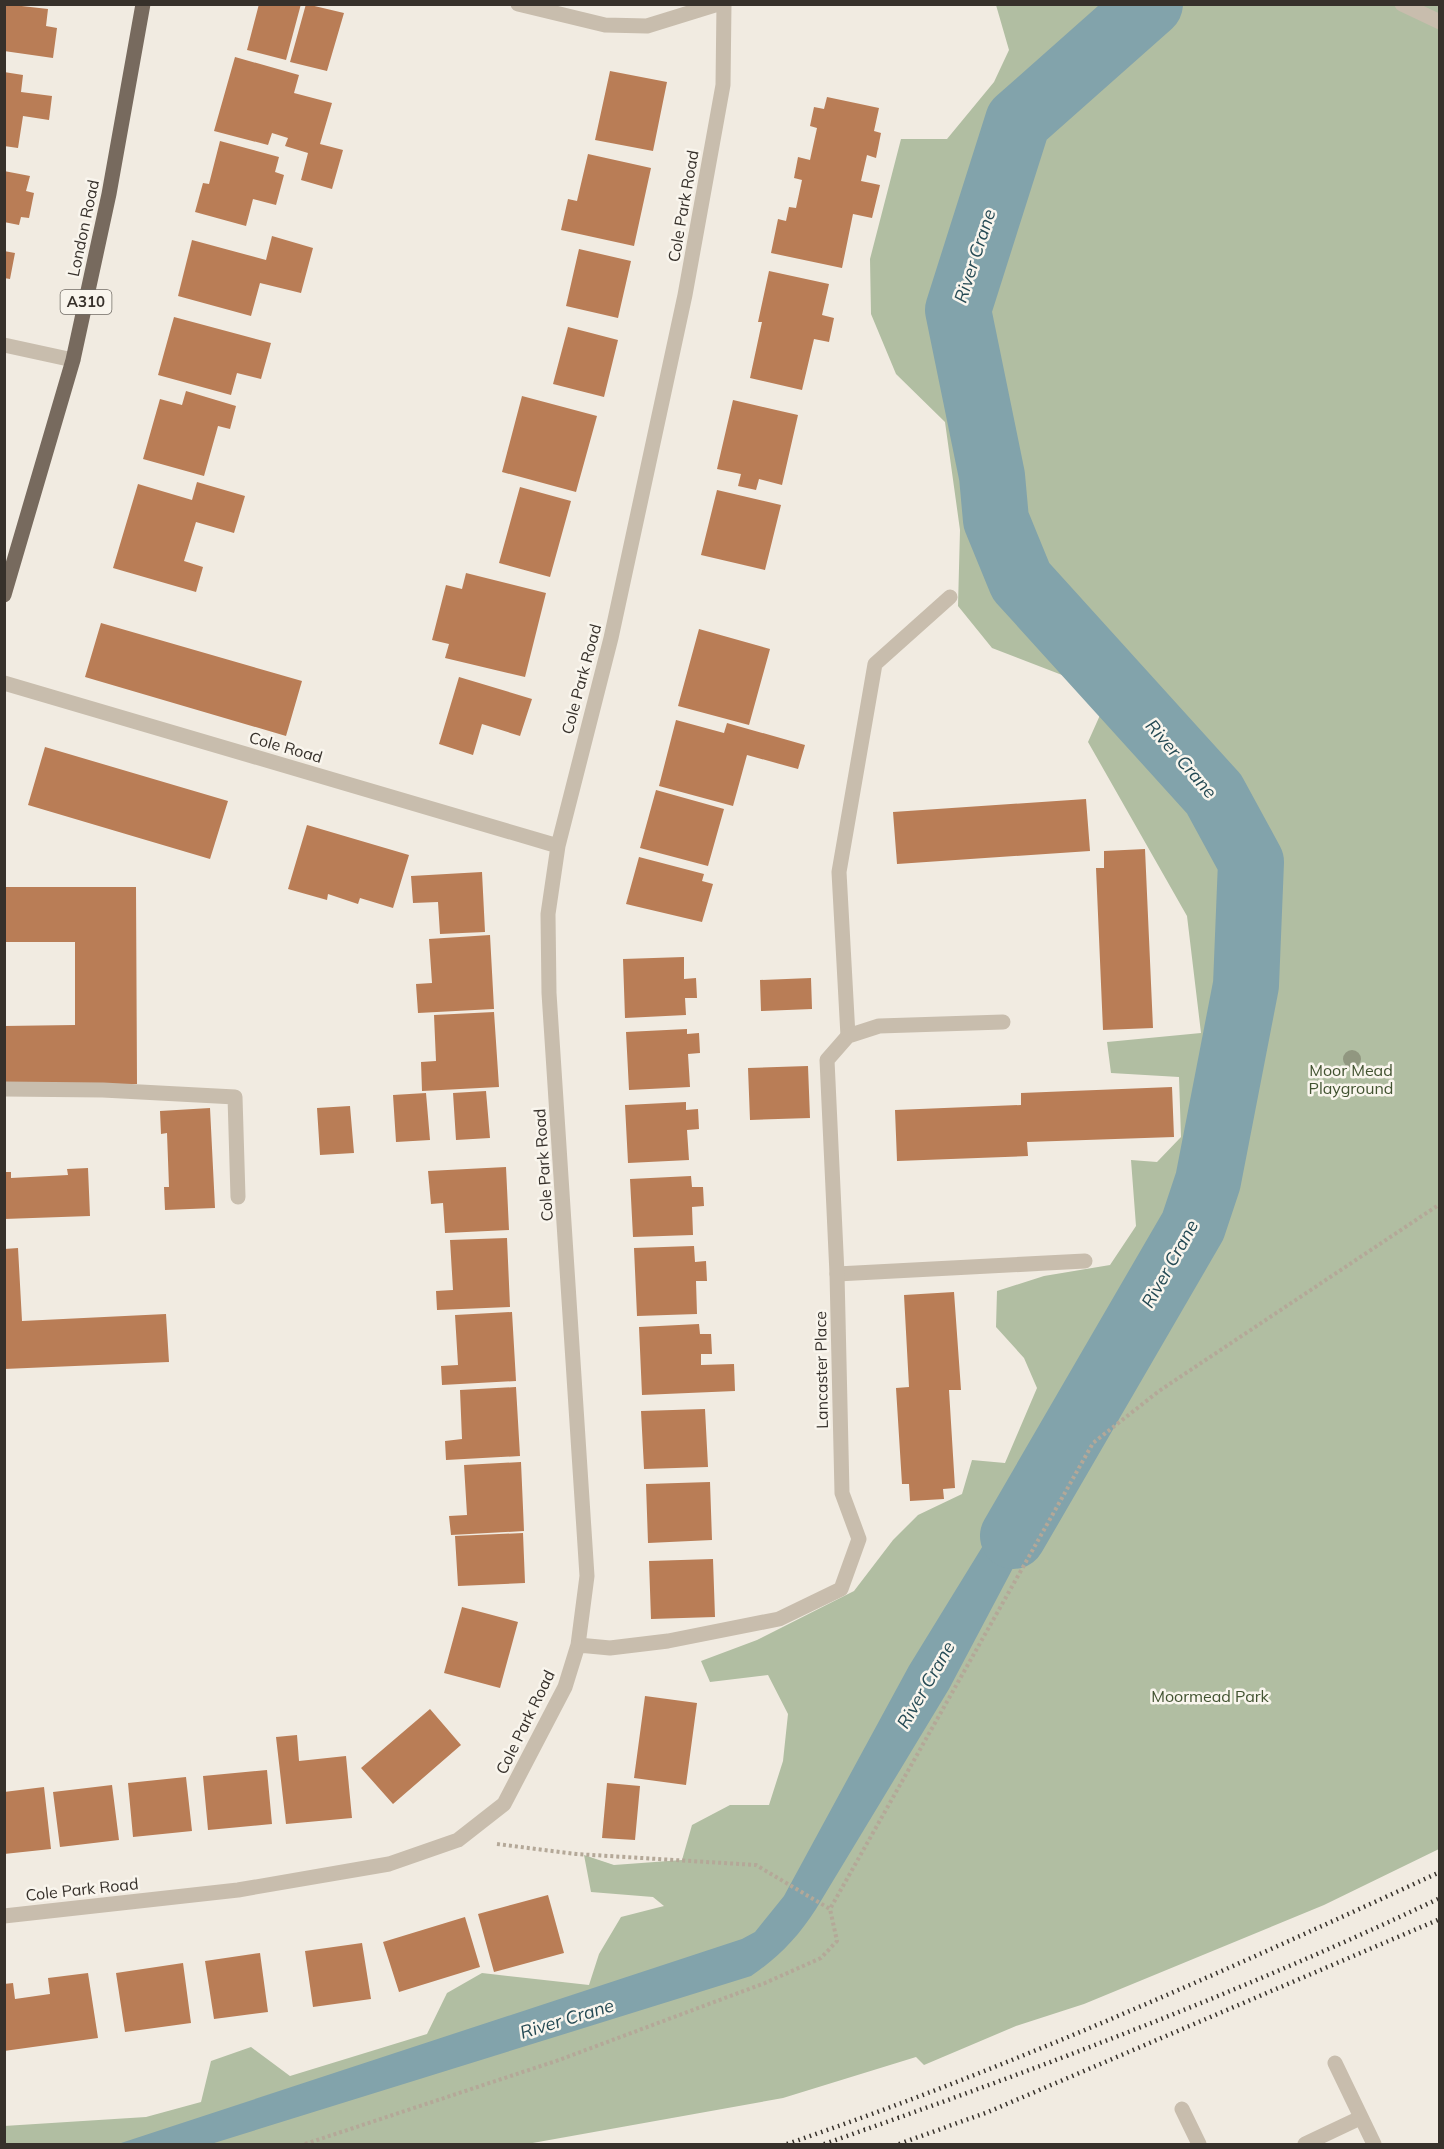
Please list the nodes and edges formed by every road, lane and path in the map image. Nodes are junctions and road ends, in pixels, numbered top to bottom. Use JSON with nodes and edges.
{"nodes":[{"id":1,"x":143,"y":4,"type":"edge"},
{"id":2,"x":518,"y":4,"type":"edge"},
{"id":3,"x":718,"y":4,"type":"edge"},
{"id":4,"x":724,"y":4,"type":"edge"},
{"id":5,"x":1402,"y":4,"type":"edge"},
{"id":6,"x":1440,"y":22,"type":"edge"},
{"id":7,"x":4,"y":345,"type":"edge"},
{"id":8,"x":73,"y":360,"type":"junction"},
{"id":9,"x":4,"y":594,"type":"edge"},
{"id":10,"x":950,"y":597,"type":"dead end"},
{"id":11,"x":4,"y":682,"type":"edge"},
{"id":12,"x":558,"y":846,"type":"junction"},
{"id":13,"x":1003,"y":1022,"type":"dead end"},
{"id":14,"x":848,"y":1036,"type":"junction"},
{"id":15,"x":4,"y":1089,"type":"edge"},
{"id":16,"x":238,"y":1197,"type":"dead end"},
{"id":17,"x":1440,"y":1204,"type":"edge"},
{"id":18,"x":1084,"y":1261,"type":"dead end"},
{"id":19,"x":837,"y":1274,"type":"junction"},
{"id":20,"x":578,"y":1645,"type":"junction"},
{"id":21,"x":458,"y":1840,"type":"junction"},
{"id":22,"x":830,"y":1908,"type":"junction"},
{"id":23,"x":4,"y":1916,"type":"edge"},
{"id":24,"x":1335,"y":2063,"type":"dead end"},
{"id":25,"x":1182,"y":2109,"type":"dead end"},
{"id":26,"x":1360,"y":2118,"type":"junction"},
{"id":27,"x":305,"y":2145,"type":"edge"},
{"id":28,"x":1199,"y":2145,"type":"edge"},
{"id":29,"x":1305,"y":2145,"type":"edge"},
{"id":30,"x":1374,"y":2145,"type":"edge"}],
"edges":[{"from":1,"to":8,"type":"main road","name":"London Road","number":"A310"},
{"from":2,"to":3,"type":"street"},
{"from":4,"to":12,"type":"street","name":"Cole Park Road"},
{"from":5,"to":6,"type":"street"},
{"from":7,"to":8,"type":"street"},
{"from":8,"to":9,"type":"main road","name":"London Road","number":"A310"},
{"from":10,"to":14,"type":"street"},
{"from":11,"to":12,"type":"street","name":"Cole Road"},
{"from":12,"to":20,"type":"street","name":"Cole Park Road"},
{"from":13,"to":14,"type":"street"},
{"from":14,"to":19,"type":"street","name":"Lancaster Place"},
{"from":15,"to":16,"type":"street"},
{"from":17,"to":22,"type":"path"},
{"from":18,"to":19,"type":"street"},
{"from":19,"to":20,"type":"street","name":"Lancaster Place"},
{"from":20,"to":21,"type":"street","name":"Cole Park Road"},
{"from":21,"to":22,"type":"path"},
{"from":21,"to":23,"type":"street","name":"Cole Park Road"},
{"from":22,"to":27,"type":"path"},
{"from":24,"to":26,"type":"street"},
{"from":25,"to":28,"type":"street"},
{"from":26,"to":29,"type":"street"},
{"from":26,"to":30,"type":"street"}]}
